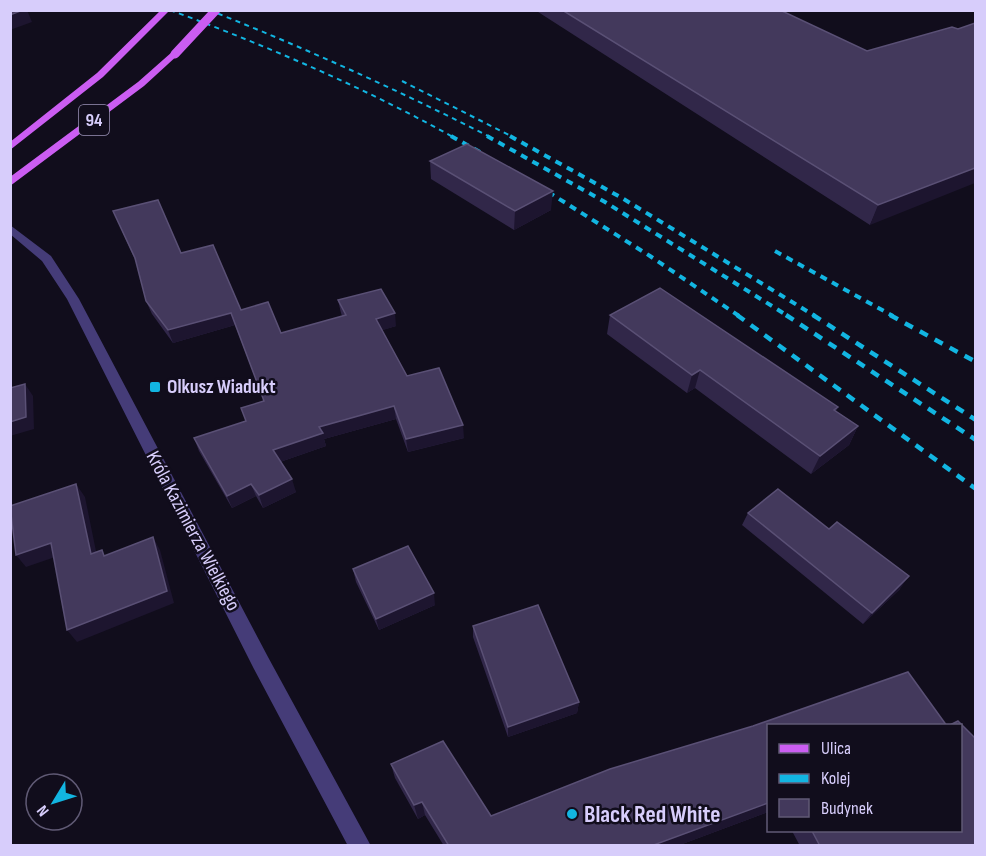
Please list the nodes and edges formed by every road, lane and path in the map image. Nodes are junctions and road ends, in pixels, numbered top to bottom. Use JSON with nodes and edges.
{"nodes":[{"id":1,"x":166,"y":10,"type":"edge"},
{"id":2,"x":216,"y":10,"type":"edge"},
{"id":3,"x":10,"y":147,"type":"edge"},
{"id":4,"x":10,"y":183,"type":"edge"},
{"id":5,"x":10,"y":228,"type":"edge"},
{"id":6,"x":360,"y":846,"type":"edge"}],
"edges":[{"from":1,"to":3,"type":"main road","number":"94"},
{"from":2,"to":4,"type":"main road","number":"94","bridge":true},
{"from":5,"to":6,"type":"street","name":"Króla Kazimierza Wielkiego"}]}
